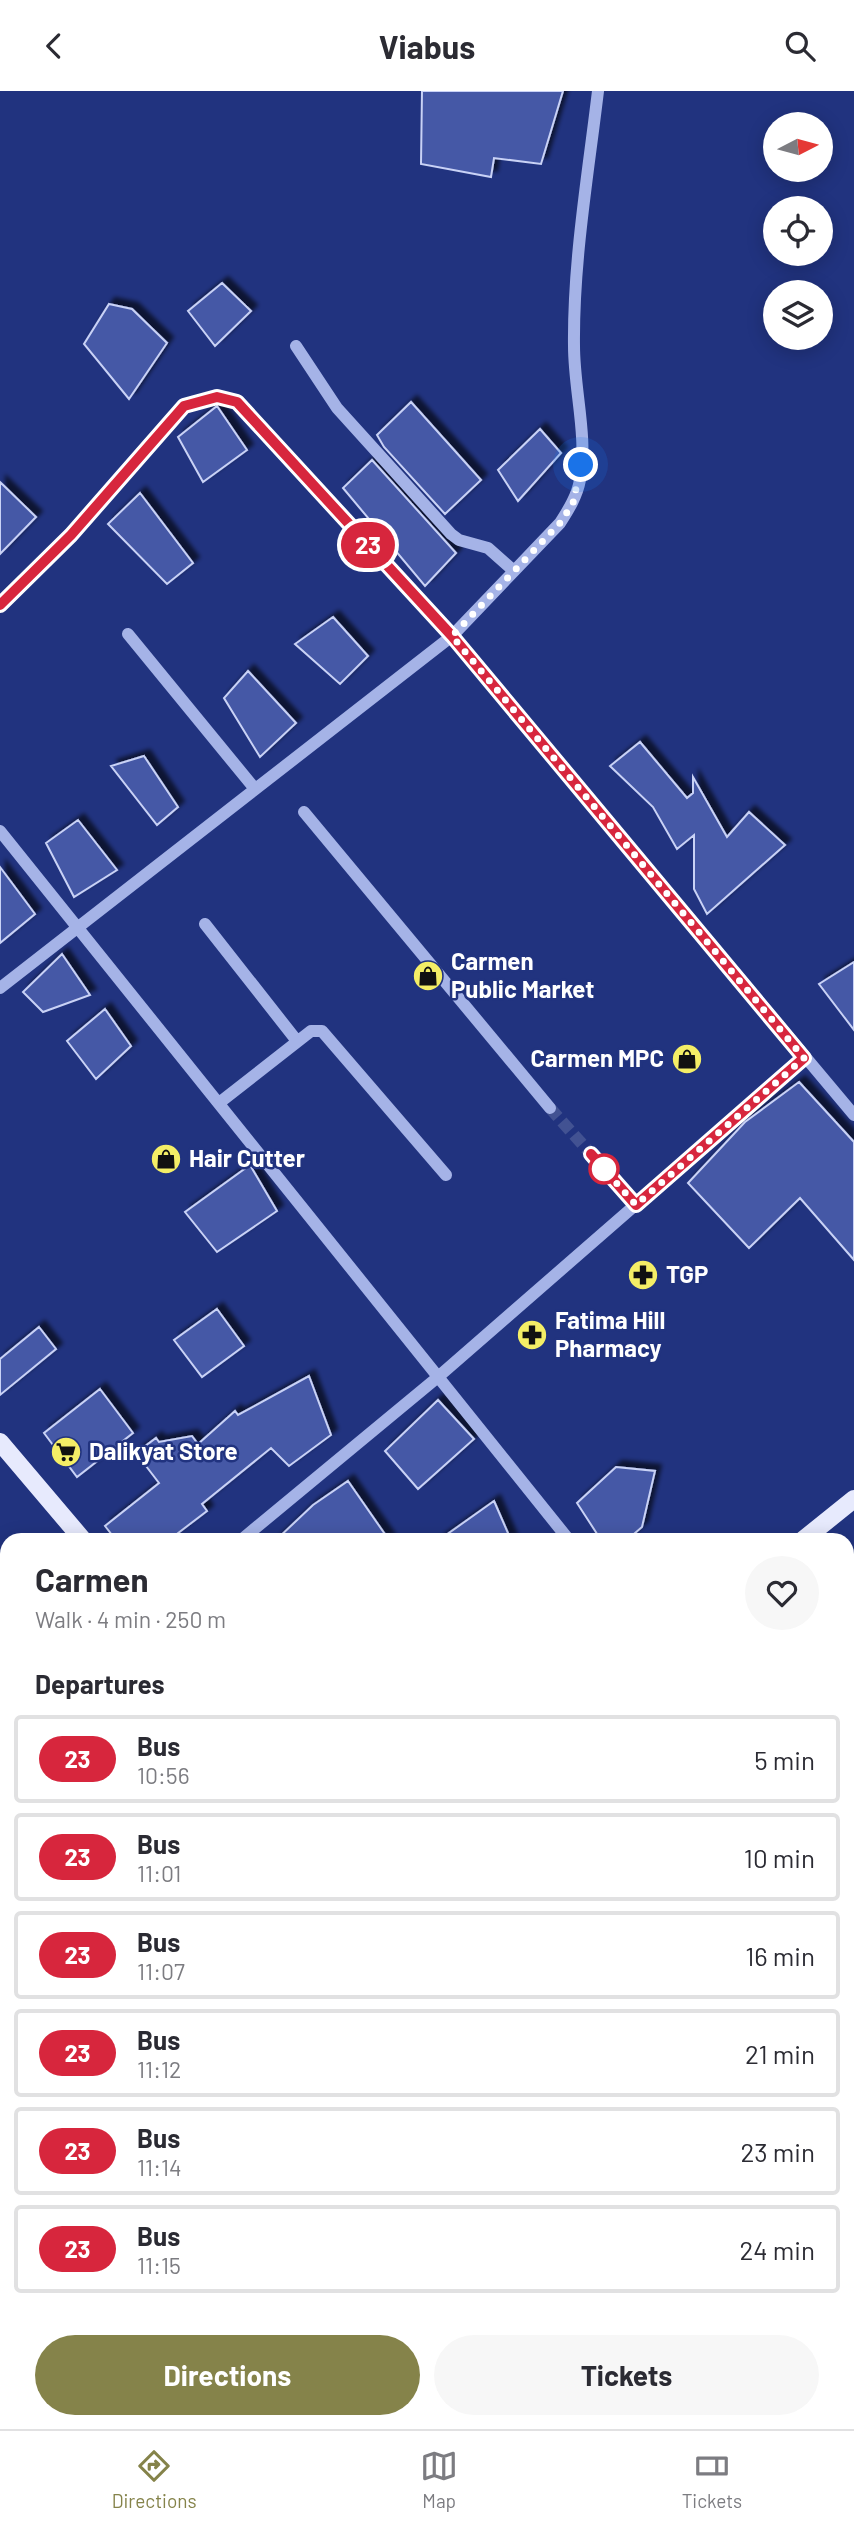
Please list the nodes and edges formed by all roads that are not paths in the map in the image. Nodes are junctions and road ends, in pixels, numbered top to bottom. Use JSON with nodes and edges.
{"nodes":[{"id":1,"x":598,"y":91,"type":"edge"},
{"id":2,"x":296,"y":346,"type":"dead end"},
{"id":3,"x":514,"y":571,"type":"junction"},
{"id":4,"x":0,"y":605,"type":"edge"},
{"id":5,"x":128,"y":634,"type":"dead end"},
{"id":6,"x":452,"y":636,"type":"junction"},
{"id":7,"x":255,"y":789,"type":"junction"},
{"id":8,"x":304,"y":812,"type":"dead end"},
{"id":9,"x":0,"y":831,"type":"edge"},
{"id":10,"x":205,"y":924,"type":"dead end"},
{"id":11,"x":77,"y":927,"type":"junction"},
{"id":12,"x":0,"y":988,"type":"edge"},
{"id":13,"x":297,"y":1041,"type":"junction"},
{"id":14,"x":804,"y":1058,"type":"junction"},
{"id":15,"x":219,"y":1103,"type":"junction"},
{"id":16,"x":550,"y":1108,"type":"tunnel mouth"},
{"id":17,"x":854,"y":1115,"type":"edge"},
{"id":18,"x":591,"y":1154,"type":"tunnel mouth"},
{"id":19,"x":446,"y":1175,"type":"dead end"},
{"id":20,"x":636,"y":1205,"type":"junction"},
{"id":21,"x":438,"y":1377,"type":"junction"},
{"id":22,"x":0,"y":1442,"type":"edge"},
{"id":23,"x":854,"y":1499,"type":"edge"},
{"id":24,"x":77,"y":1533,"type":"edge"},
{"id":25,"x":249,"y":1533,"type":"edge"},
{"id":26,"x":563,"y":1533,"type":"edge"},
{"id":27,"x":812,"y":1533,"type":"edge"}],
"edges":[{"from":1,"to":3,"type":"street"},
{"from":2,"to":3,"type":"street"},
{"from":3,"to":6,"type":"street"},
{"from":4,"to":6,"type":"street"},
{"from":5,"to":7,"type":"street"},
{"from":6,"to":7,"type":"street"},
{"from":6,"to":14,"type":"street"},
{"from":7,"to":11,"type":"street"},
{"from":8,"to":16,"type":"street"},
{"from":9,"to":11,"type":"street"},
{"from":10,"to":13,"type":"street"},
{"from":11,"to":12,"type":"street"},
{"from":11,"to":15,"type":"street"},
{"from":13,"to":15,"type":"street"},
{"from":13,"to":19,"type":"street"},
{"from":14,"to":17,"type":"street"},
{"from":14,"to":20,"type":"street"},
{"from":15,"to":21,"type":"street"},
{"from":18,"to":20,"type":"street"},
{"from":20,"to":21,"type":"street"},
{"from":21,"to":25,"type":"street"},
{"from":21,"to":26,"type":"street"},
{"from":22,"to":24,"type":"main road"},
{"from":23,"to":27,"type":"main road"}]}
